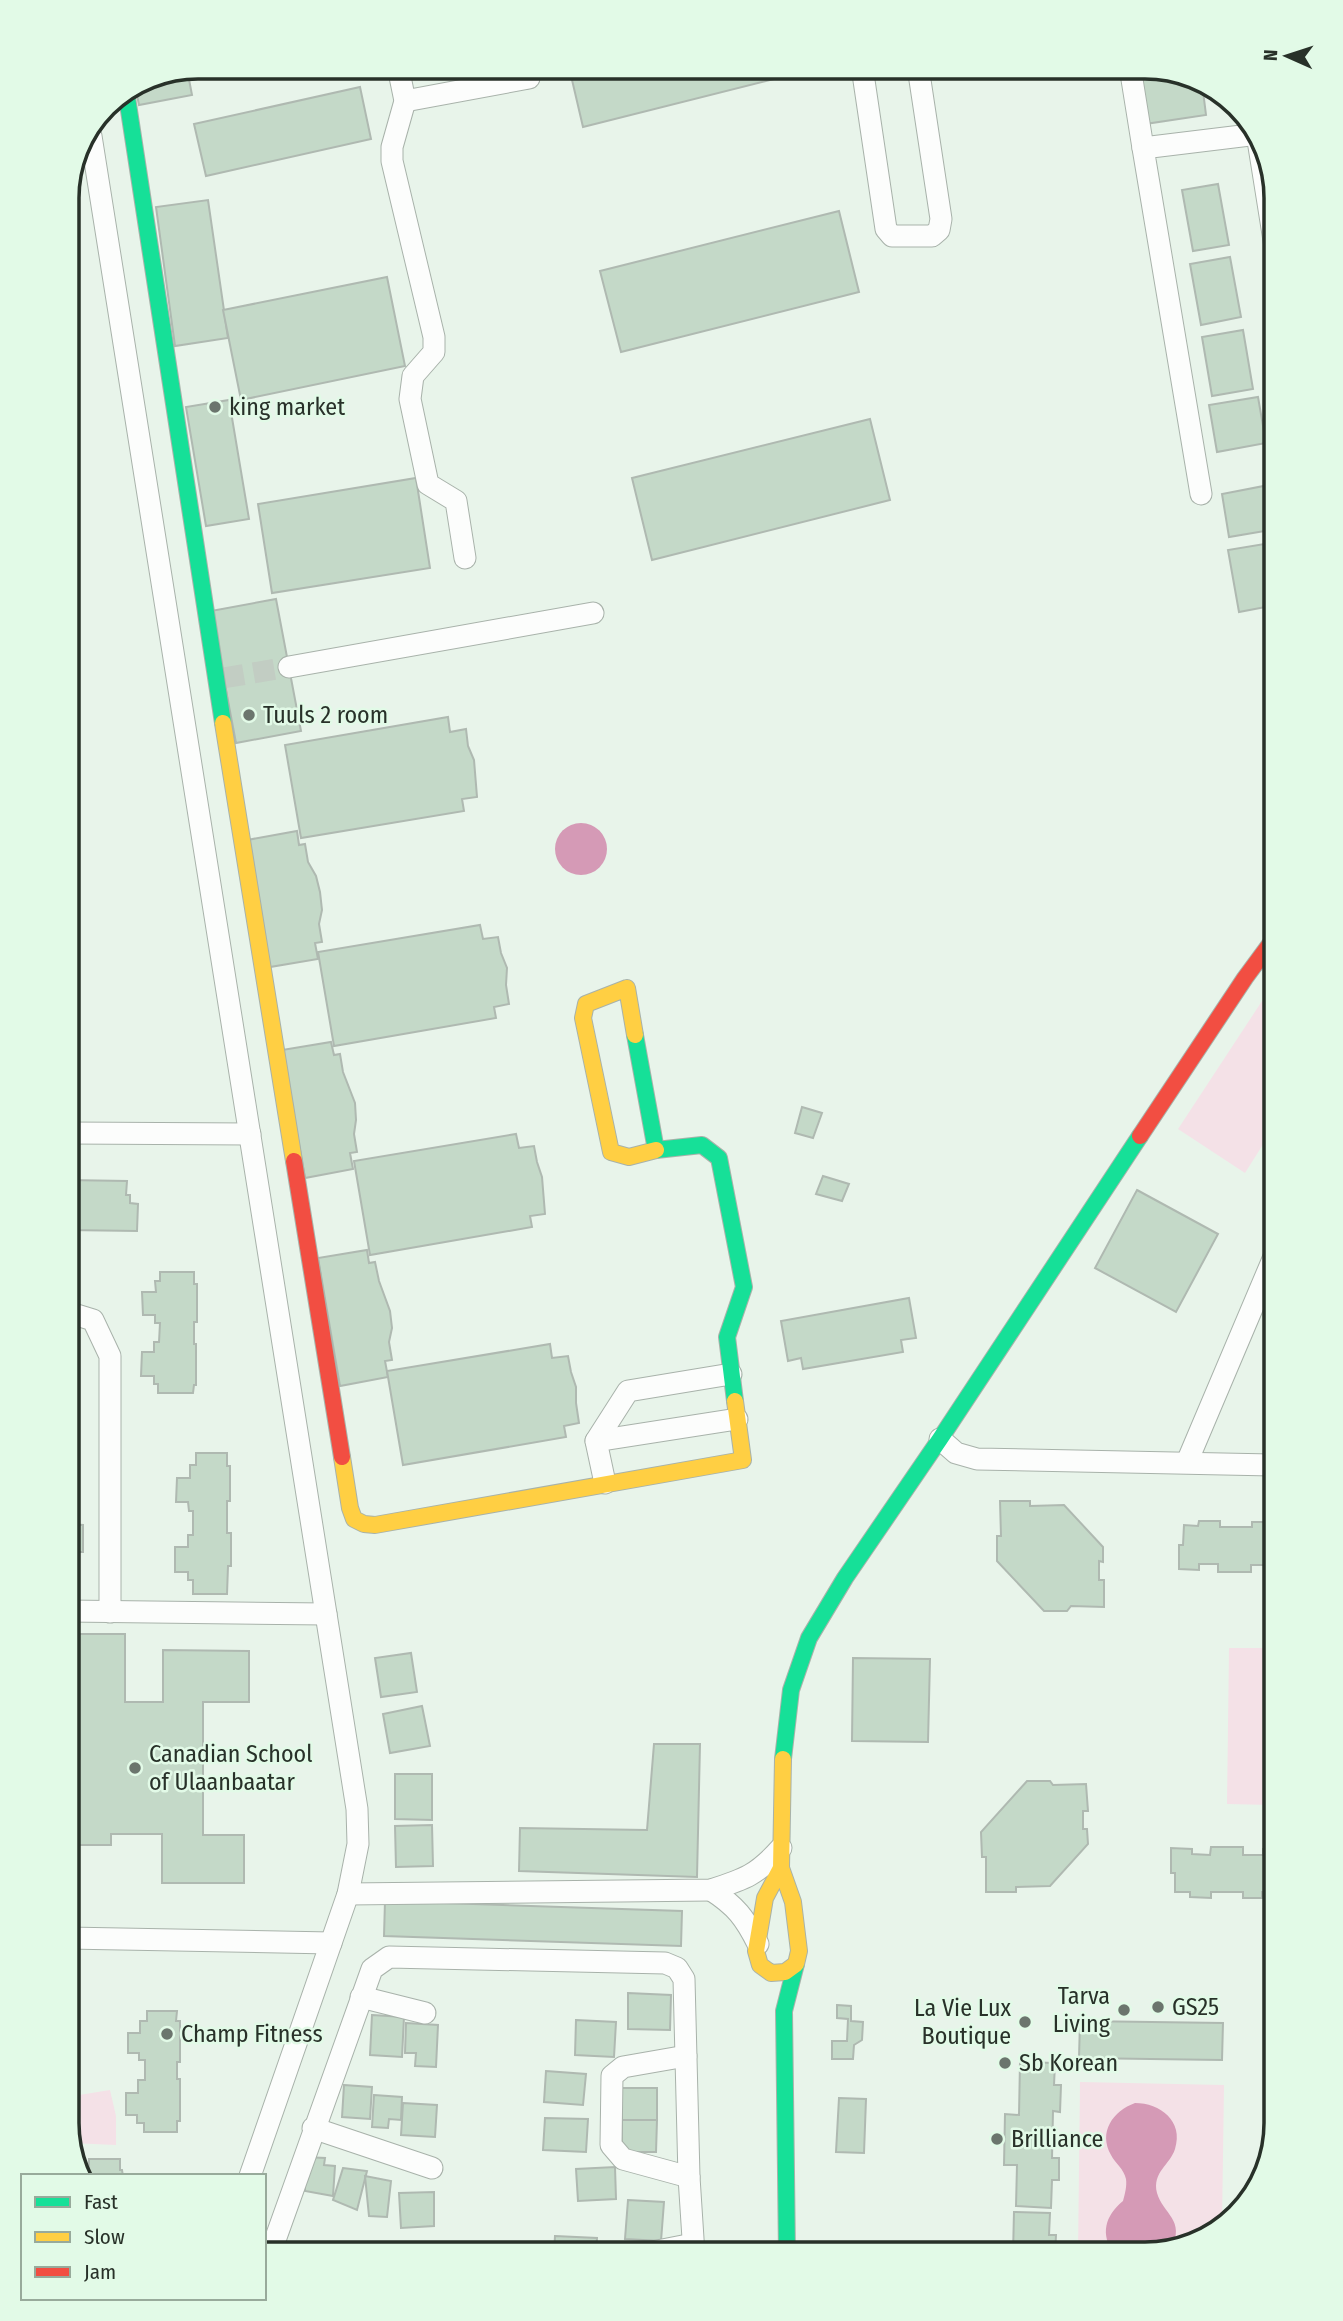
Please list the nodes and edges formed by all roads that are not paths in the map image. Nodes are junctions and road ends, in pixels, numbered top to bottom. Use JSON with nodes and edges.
{"nodes":[{"id":1,"x":401,"y":79,"type":"edge"},
{"id":2,"x":524,"y":79,"type":"edge"},
{"id":3,"x":864,"y":79,"type":"edge"},
{"id":4,"x":920,"y":79,"type":"edge"},
{"id":5,"x":1132,"y":79,"type":"edge"},
{"id":6,"x":405,"y":101,"type":"junction"},
{"id":7,"x":128,"y":102,"type":"edge"},
{"id":8,"x":1247,"y":135,"type":"edge"},
{"id":9,"x":92,"y":143,"type":"edge"},
{"id":10,"x":1143,"y":148,"type":"junction"},
{"id":11,"x":1201,"y":494,"type":"dead end"},
{"id":12,"x":465,"y":558,"type":"dead end"},
{"id":13,"x":593,"y":613,"type":"dead end"},
{"id":14,"x":289,"y":667,"type":"tunnel mouth"},
{"id":15,"x":220,"y":679,"type":"junction"},
{"id":16,"x":178,"y":685,"type":"junction"},
{"id":17,"x":1264,"y":952,"type":"edge"},
{"id":18,"x":79,"y":1133,"type":"edge"},
{"id":19,"x":250,"y":1134,"type":"junction"},
{"id":20,"x":656,"y":1150,"type":"junction"},
{"id":21,"x":1264,"y":1280,"type":"edge"},
{"id":22,"x":79,"y":1316,"type":"edge"},
{"id":23,"x":732,"y":1374,"type":"junction"},
{"id":24,"x":737,"y":1419,"type":"junction"},
{"id":25,"x":940,"y":1439,"type":"junction"},
{"id":26,"x":596,"y":1441,"type":"junction"},
{"id":27,"x":1187,"y":1462,"type":"junction"},
{"id":28,"x":1264,"y":1465,"type":"edge"},
{"id":29,"x":605,"y":1483,"type":"junction"},
{"id":30,"x":79,"y":1611,"type":"edge"},
{"id":31,"x":110,"y":1612,"type":"junction"},
{"id":32,"x":326,"y":1614,"type":"junction"},
{"id":33,"x":781,"y":1858,"type":"junction"},
{"id":34,"x":711,"y":1890,"type":"junction"},
{"id":35,"x":348,"y":1894,"type":"junction"},
{"id":36,"x":765,"y":1898,"type":"junction"},
{"id":37,"x":793,"y":1902,"type":"junction"},
{"id":38,"x":79,"y":1938,"type":"edge"},
{"id":39,"x":331,"y":1943,"type":"junction"},
{"id":40,"x":758,"y":1944,"type":"junction"},
{"id":41,"x":796,"y":1964,"type":"junction"},
{"id":42,"x":765,"y":1969,"type":"junction"},
{"id":43,"x":361,"y":1997,"type":"junction"},
{"id":44,"x":784,"y":2011,"type":"junction"},
{"id":45,"x":425,"y":2013,"type":"dead end"},
{"id":46,"x":686,"y":2056,"type":"junction"},
{"id":47,"x":313,"y":2128,"type":"junction"},
{"id":48,"x":432,"y":2168,"type":"dead end"},
{"id":49,"x":251,"y":2174,"type":"edge"},
{"id":50,"x":689,"y":2177,"type":"junction"},
{"id":51,"x":274,"y":2242,"type":"edge"},
{"id":52,"x":693,"y":2242,"type":"edge"},
{"id":53,"x":787,"y":2242,"type":"edge"}],
"edges":[{"from":1,"to":6,"type":"street"},
{"from":2,"to":6,"type":"street"},
{"from":3,"to":4,"type":"street"},
{"from":5,"to":10,"type":"street"},
{"from":6,"to":12,"type":"street"},
{"from":7,"to":15,"type":"street"},
{"from":8,"to":10,"type":"street"},
{"from":9,"to":16,"type":"street"},
{"from":10,"to":11,"type":"street"},
{"from":13,"to":14,"type":"street"},
{"from":15,"to":16,"type":"street"},
{"from":15,"to":29,"type":"street"},
{"from":16,"to":19,"type":"street"},
{"from":17,"to":25,"type":"street"},
{"from":18,"to":19,"type":"street"},
{"from":19,"to":32,"type":"street"},
{"from":20,"to":20,"type":"street"},
{"from":20,"to":23,"type":"street"},
{"from":21,"to":27,"type":"street"},
{"from":22,"to":31,"type":"street"},
{"from":23,"to":24,"type":"street"},
{"from":23,"to":26,"type":"street"},
{"from":24,"to":26,"type":"street"},
{"from":24,"to":29,"type":"street"},
{"from":25,"to":27,"type":"street"},
{"from":25,"to":33,"type":"street"},
{"from":26,"to":29,"type":"street"},
{"from":27,"to":28,"type":"street"},
{"from":30,"to":31,"type":"street"},
{"from":31,"to":32,"type":"street"},
{"from":32,"to":35,"type":"street"},
{"from":33,"to":34,"type":"street"},
{"from":33,"to":36,"type":"street"},
{"from":33,"to":37,"type":"street"},
{"from":34,"to":35,"type":"street"},
{"from":34,"to":40,"type":"street"},
{"from":35,"to":39,"type":"street"},
{"from":36,"to":37,"type":"street"},
{"from":36,"to":40,"type":"street"},
{"from":37,"to":41,"type":"street"},
{"from":38,"to":39,"type":"street"},
{"from":39,"to":49,"type":"street"},
{"from":40,"to":42,"type":"street"},
{"from":41,"to":42,"type":"street"},
{"from":41,"to":44,"type":"street"},
{"from":42,"to":44,"type":"street"},
{"from":43,"to":45,"type":"street"},
{"from":43,"to":46,"type":"street"},
{"from":43,"to":47,"type":"street"},
{"from":44,"to":53,"type":"street"},
{"from":46,"to":50,"type":"street"},
{"from":46,"to":50,"type":"street"},
{"from":47,"to":48,"type":"street"},
{"from":47,"to":51,"type":"street"},
{"from":50,"to":52,"type":"street"}]}
